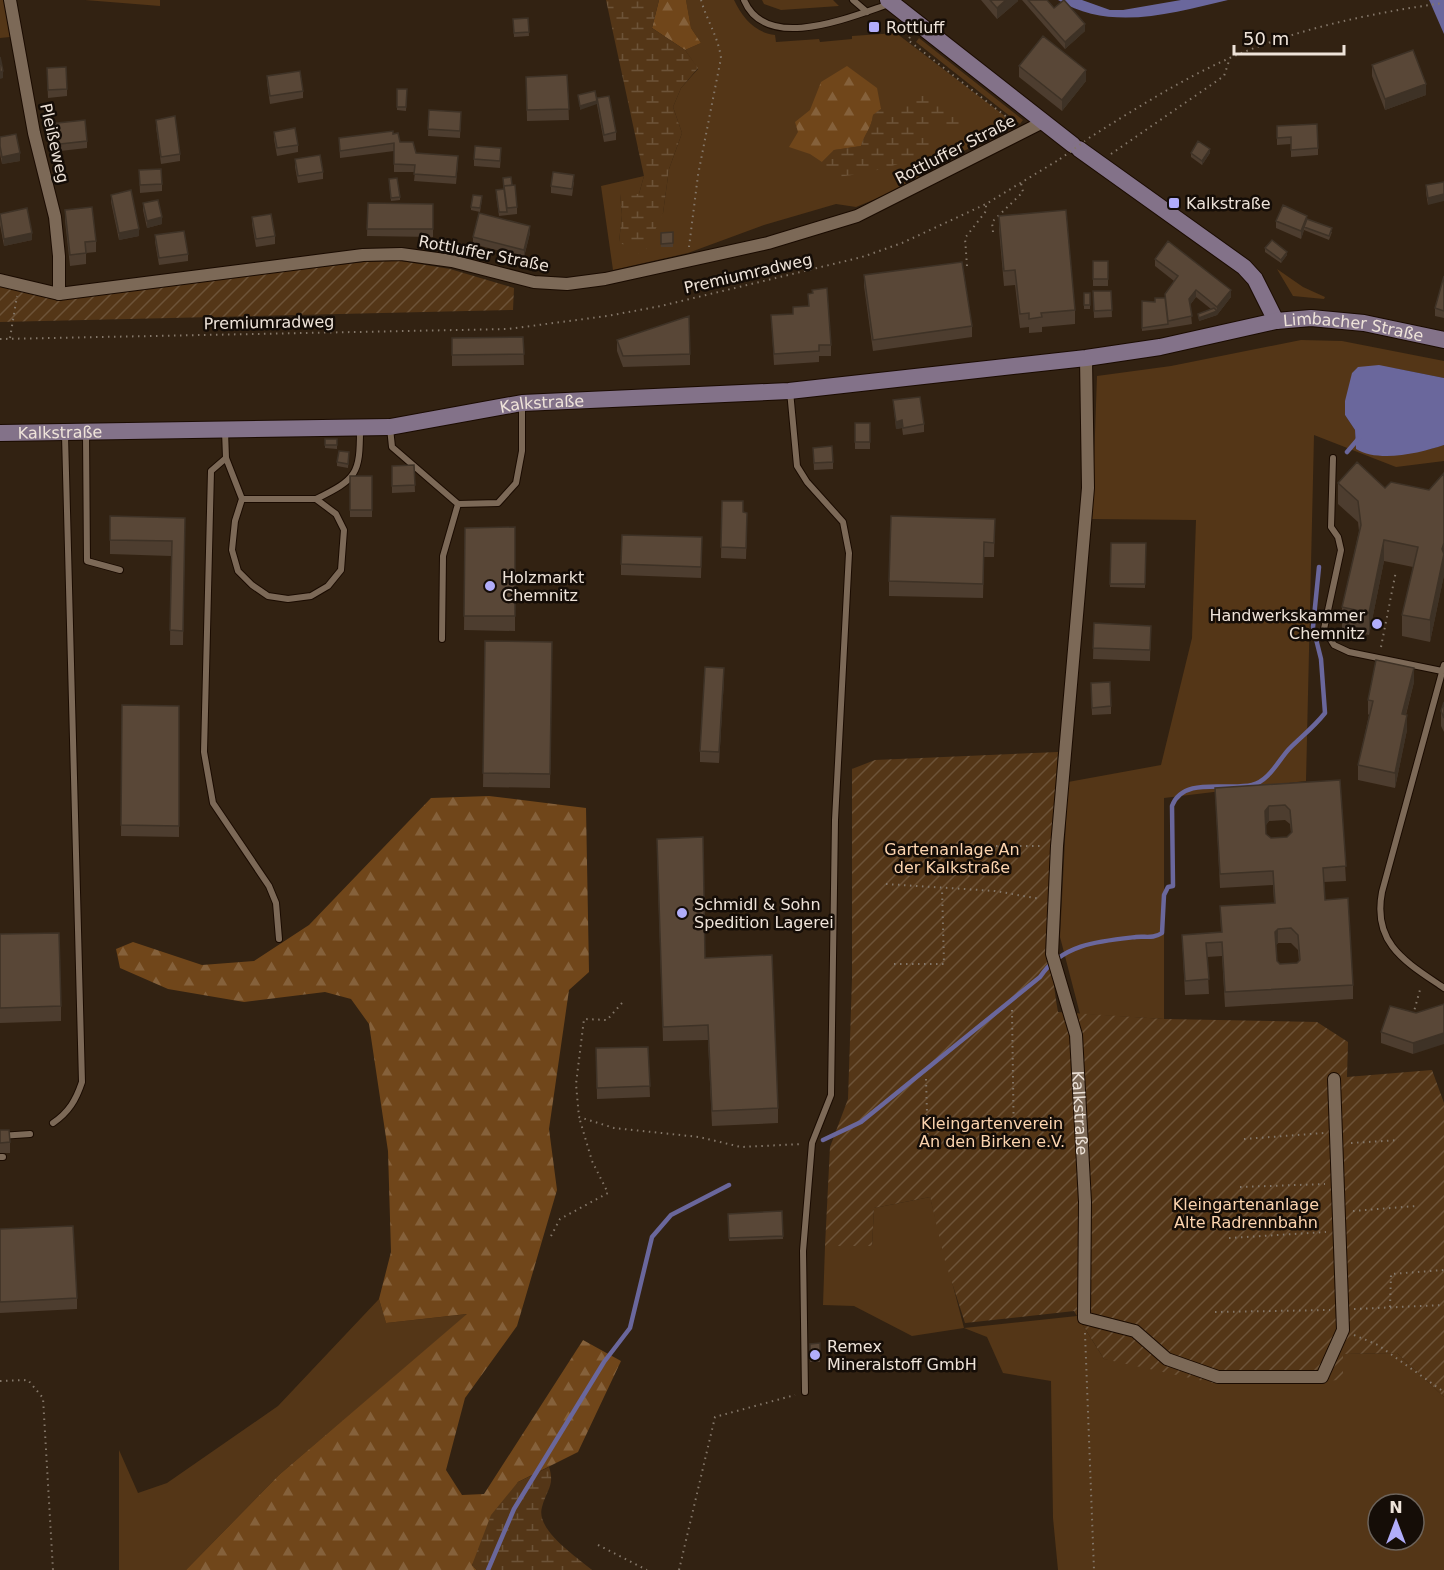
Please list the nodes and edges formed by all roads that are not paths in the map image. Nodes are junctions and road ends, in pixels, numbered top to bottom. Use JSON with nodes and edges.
{"nodes":[{"id":1,"x":10,"y":0,"type":"edge"},
{"id":2,"x":744,"y":0,"type":"edge"},
{"id":3,"x":853,"y":0,"type":"edge"},
{"id":4,"x":890,"y":2,"type":"edge"},
{"id":5,"x":867,"y":12,"type":"junction"},
{"id":6,"x":1039,"y":124,"type":"junction"},
{"id":7,"x":0,"y":280,"type":"edge"},
{"id":8,"x":59,"y":294,"type":"junction"},
{"id":9,"x":1276,"y":321,"type":"junction"},
{"id":10,"x":1444,"y":340,"type":"edge"},
{"id":11,"x":1086,"y":358,"type":"junction"},
{"id":12,"x":789,"y":391,"type":"junction"},
{"id":13,"x":522,"y":403,"type":"junction"},
{"id":14,"x":390,"y":427,"type":"junction"},
{"id":15,"x":360,"y":428,"type":"junction"},
{"id":16,"x":225,"y":431,"type":"junction"},
{"id":17,"x":0,"y":433,"type":"edge"},
{"id":18,"x":65,"y":433,"type":"junction"},
{"id":19,"x":86,"y":433,"type":"junction"},
{"id":20,"x":226,"y":458,"type":"junction"},
{"id":21,"x":1333,"y":458,"type":"dead end"},
{"id":22,"x":242,"y":499,"type":"junction"},
{"id":23,"x":316,"y":499,"type":"junction"},
{"id":24,"x":458,"y":504,"type":"junction"},
{"id":25,"x":120,"y":570,"type":"dead end"},
{"id":26,"x":442,"y":639,"type":"dead end"},
{"id":27,"x":1443,"y":668,"type":"edge"},
{"id":28,"x":279,"y":939,"type":"dead end"},
{"id":29,"x":1444,"y":988,"type":"edge"},
{"id":30,"x":1334,"y":1079,"type":"dead end"},
{"id":31,"x":53,"y":1123,"type":"dead end"},
{"id":32,"x":30,"y":1134,"type":"dead end"},
{"id":33,"x":0,"y":1136,"type":"edge"},
{"id":34,"x":805,"y":1392,"type":"road end"}],
"edges":[{"from":1,"to":8,"type":"street","name":"Pleißeweg"},
{"from":2,"to":5,"type":"lane"},
{"from":3,"to":5,"type":"lane"},
{"from":4,"to":5,"type":"lane"},
{"from":4,"to":6,"type":"main road","name":"Limbacher Straße"},
{"from":6,"to":8,"type":"street","name":"Rottluffer Straße"},
{"from":6,"to":9,"type":"main road","name":"Limbacher Straße"},
{"from":7,"to":8,"type":"street","name":"Rottluffer Straße"},
{"from":9,"to":10,"type":"main road","name":"Limbacher Straße"},
{"from":9,"to":11,"type":"main road","name":"Kalkstraße"},
{"from":11,"to":12,"type":"main road","name":"Kalkstraße"},
{"from":11,"to":30,"type":"street","name":"Kalkstraße"},
{"from":12,"to":13,"type":"main road","name":"Kalkstraße"},
{"from":12,"to":34,"type":"lane"},
{"from":13,"to":14,"type":"main road","name":"Kalkstraße"},
{"from":13,"to":24,"type":"lane"},
{"from":14,"to":15,"type":"main road","name":"Kalkstraße"},
{"from":14,"to":24,"type":"lane"},
{"from":15,"to":16,"type":"main road","name":"Kalkstraße"},
{"from":15,"to":23,"type":"lane"},
{"from":16,"to":19,"type":"main road","name":"Kalkstraße"},
{"from":16,"to":20,"type":"lane"},
{"from":17,"to":18,"type":"main road","name":"Kalkstraße"},
{"from":18,"to":19,"type":"main road","name":"Kalkstraße"},
{"from":18,"to":31,"type":"lane"},
{"from":19,"to":25,"type":"lane"},
{"from":20,"to":22,"type":"lane"},
{"from":20,"to":28,"type":"lane"},
{"from":21,"to":27,"type":"lane"},
{"from":22,"to":23,"type":"lane"},
{"from":22,"to":23,"type":"lane"},
{"from":24,"to":26,"type":"lane"},
{"from":27,"to":29,"type":"lane"},
{"from":32,"to":33,"type":"lane"}]}
